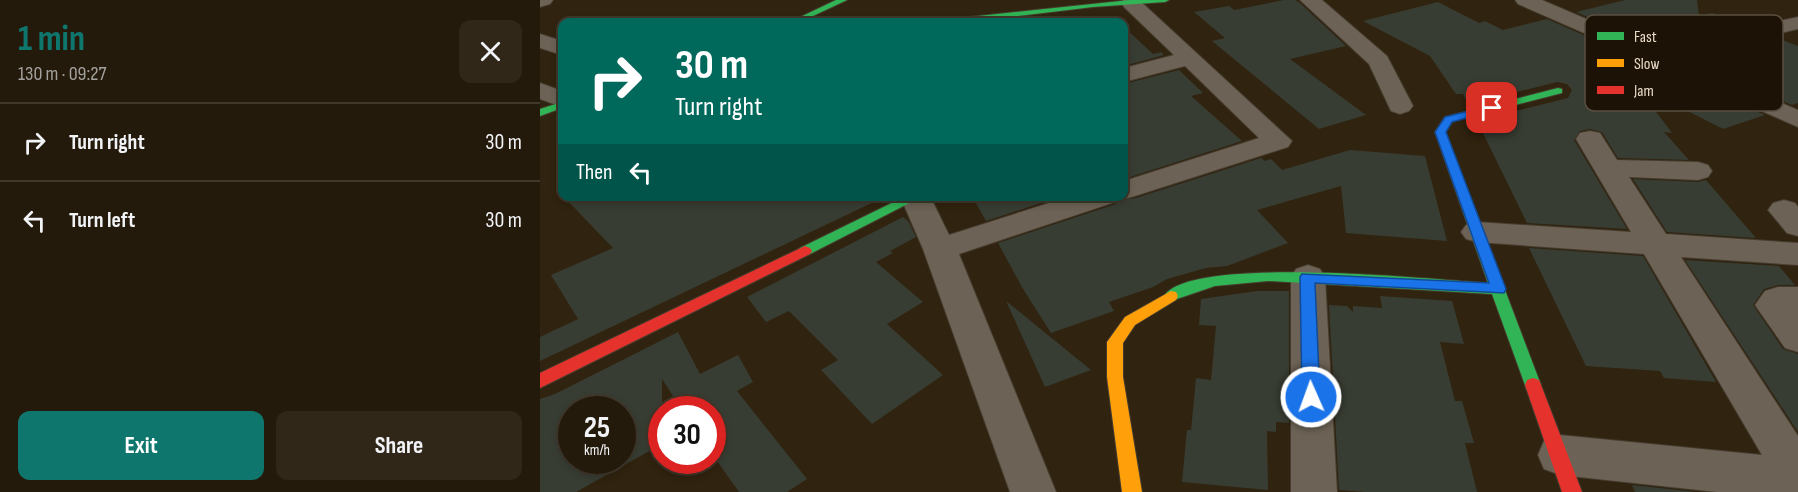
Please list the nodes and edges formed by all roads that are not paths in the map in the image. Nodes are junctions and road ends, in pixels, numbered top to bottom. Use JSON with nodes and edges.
{"nodes":[{"id":1,"x":843,"y":0,"type":"edge"},
{"id":2,"x":1165,"y":0,"type":"edge"},
{"id":3,"x":1310,"y":0,"type":"edge"},
{"id":4,"x":1525,"y":0,"type":"edge"},
{"id":5,"x":1131,"y":3,"type":"junction"},
{"id":6,"x":803,"y":18,"type":"edge"},
{"id":7,"x":984,"y":18,"type":"edge"},
{"id":8,"x":1798,"y":23,"type":"edge"},
{"id":9,"x":1585,"y":26,"type":"edge"},
{"id":10,"x":1783,"y":26,"type":"edge"},
{"id":11,"x":540,"y":41,"type":"edge"},
{"id":12,"x":558,"y":47,"type":"edge"},
{"id":13,"x":1191,"y":58,"type":"junction"},
{"id":14,"x":1128,"y":74,"type":"edge"},
{"id":15,"x":540,"y":90,"type":"edge"},
{"id":16,"x":1558,"y":91,"type":"dead end"},
{"id":17,"x":558,"y":98,"type":"edge"},
{"id":18,"x":558,"y":106,"type":"edge"},
{"id":19,"x":1400,"y":106,"type":"dead end"},
{"id":20,"x":1780,"y":111,"type":"edge"},
{"id":21,"x":540,"y":113,"type":"edge"},
{"id":22,"x":1798,"y":119,"type":"edge"},
{"id":23,"x":1698,"y":171,"type":"dead end"},
{"id":24,"x":1128,"y":189,"type":"edge"},
{"id":25,"x":907,"y":201,"type":"edge"},
{"id":26,"x":917,"y":201,"type":"edge"},
{"id":27,"x":1089,"y":201,"type":"edge"},
{"id":28,"x":1477,"y":232,"type":"junction"},
{"id":29,"x":1654,"y":243,"type":"junction"},
{"id":30,"x":940,"y":249,"type":"junction"},
{"id":31,"x":1798,"y":254,"type":"edge"},
{"id":32,"x":1308,"y":277,"type":"junction"},
{"id":33,"x":1498,"y":289,"type":"junction"},
{"id":34,"x":1798,"y":300,"type":"edge"},
{"id":35,"x":1798,"y":338,"type":"edge"},
{"id":36,"x":540,"y":381,"type":"edge"},
{"id":37,"x":1566,"y":473,"type":"edge"},
{"id":38,"x":1798,"y":478,"type":"edge"},
{"id":39,"x":1033,"y":492,"type":"edge"},
{"id":40,"x":1132,"y":492,"type":"edge"},
{"id":41,"x":1314,"y":492,"type":"edge"}],
"edges":[{"from":1,"to":6,"type":"street"},
{"from":2,"to":5,"type":"street"},
{"from":3,"to":19,"type":"street"},
{"from":4,"to":9,"type":"street"},
{"from":5,"to":7,"type":"street"},
{"from":5,"to":13,"type":"street"},
{"from":8,"to":10,"type":"street"},
{"from":11,"to":12,"type":"street"},
{"from":13,"to":14,"type":"street"},
{"from":13,"to":24,"type":"street"},
{"from":15,"to":17,"type":"street"},
{"from":16,"to":28,"type":"street"},
{"from":18,"to":21,"type":"street"},
{"from":20,"to":22,"type":"street"},
{"from":23,"to":29,"type":"street"},
{"from":25,"to":36,"type":"street"},
{"from":26,"to":30,"type":"street"},
{"from":27,"to":30,"type":"street"},
{"from":28,"to":29,"type":"street"},
{"from":28,"to":33,"type":"street"},
{"from":29,"to":31,"type":"street"},
{"from":29,"to":38,"type":"street"},
{"from":30,"to":39,"type":"street"},
{"from":32,"to":33,"type":"street"},
{"from":32,"to":40,"type":"street"},
{"from":32,"to":41,"type":"street"},
{"from":33,"to":37,"type":"street"},
{"from":34,"to":35,"type":"street"},
{"from":37,"to":38,"type":"street"}]}
